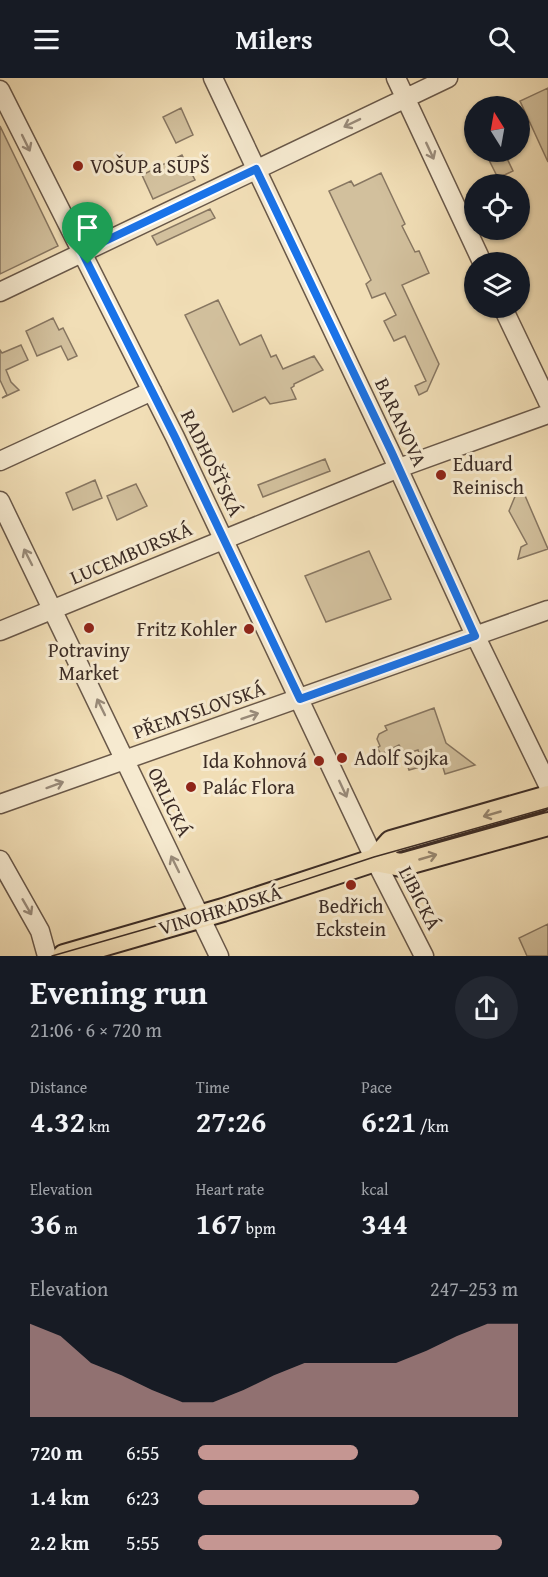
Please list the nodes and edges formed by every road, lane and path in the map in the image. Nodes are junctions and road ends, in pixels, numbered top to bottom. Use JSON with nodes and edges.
{"nodes":[{"id":1,"x":213,"y":78,"type":"edge"},
{"id":2,"x":396,"y":78,"type":"edge"},
{"id":3,"x":448,"y":78,"type":"edge"},
{"id":4,"x":0,"y":90,"type":"edge"},
{"id":5,"x":405,"y":98,"type":"junction"},
{"id":6,"x":256,"y":169,"type":"junction"},
{"id":7,"x":82,"y":252,"type":"junction"},
{"id":8,"x":477,"y":252,"type":"edge"},
{"id":9,"x":0,"y":292,"type":"edge"},
{"id":10,"x":508,"y":318,"type":"edge"},
{"id":11,"x":152,"y":391,"type":"junction"},
{"id":12,"x":548,"y":402,"type":"edge"},
{"id":13,"x":548,"y":414,"type":"edge"},
{"id":14,"x":0,"y":461,"type":"edge"},
{"id":15,"x":399,"y":468,"type":"junction"},
{"id":16,"x":0,"y":501,"type":"edge"},
{"id":17,"x":224,"y":539,"type":"junction"},
{"id":18,"x":54,"y":609,"type":"junction"},
{"id":19,"x":548,"y":610,"type":"edge"},
{"id":20,"x":0,"y":631,"type":"edge"},
{"id":21,"x":475,"y":636,"type":"junction"},
{"id":22,"x":300,"y":699,"type":"junction"},
{"id":23,"x":126,"y":760,"type":"junction"},
{"id":24,"x":548,"y":785,"type":"edge"},
{"id":25,"x":548,"y":797,"type":"edge"},
{"id":26,"x":0,"y":804,"type":"edge"},
{"id":27,"x":548,"y":824,"type":"edge"},
{"id":28,"x":0,"y":860,"type":"edge"},
{"id":29,"x":375,"y":860,"type":"junction"},
{"id":30,"x":199,"y":917,"type":"junction"},
{"id":31,"x":47,"y":956,"type":"edge"},
{"id":32,"x":64,"y":956,"type":"edge"},
{"id":33,"x":219,"y":956,"type":"edge"},
{"id":34,"x":424,"y":956,"type":"edge"}],
"edges":[{"from":1,"to":6,"type":"street","name":"BARANOVA"},
{"from":2,"to":5,"type":"street"},
{"from":3,"to":5,"type":"street"},
{"from":4,"to":7,"type":"street","name":"RADHOŠŤSKÁ","one_way":true},
{"from":5,"to":6,"type":"street","one_way":true},
{"from":5,"to":8,"type":"street","one_way":true},
{"from":6,"to":7,"type":"street"},
{"from":6,"to":15,"type":"street","name":"BARANOVA"},
{"from":7,"to":9,"type":"street"},
{"from":7,"to":11,"type":"street","name":"RADHOŠŤSKÁ"},
{"from":10,"to":12,"type":"street"},
{"from":11,"to":14,"type":"street"},
{"from":11,"to":17,"type":"street","name":"RADHOŠŤSKÁ"},
{"from":13,"to":15,"type":"street","name":"LUCEMBURSKÁ"},
{"from":15,"to":17,"type":"street","name":"LUCEMBURSKÁ"},
{"from":15,"to":21,"type":"street","name":"BARANOVA"},
{"from":18,"to":16,"type":"street","name":"ORLICKÁ","one_way":true},
{"from":17,"to":18,"type":"street","name":"LUCEMBURSKÁ"},
{"from":17,"to":22,"type":"street","name":"RADHOŠŤSKÁ"},
{"from":18,"to":20,"type":"street","name":"LUCEMBURSKÁ"},
{"from":23,"to":18,"type":"street","name":"ORLICKÁ","one_way":true},
{"from":19,"to":21,"type":"street","name":"PŘEMYSLOVSKÁ"},
{"from":21,"to":22,"type":"street","name":"PŘEMYSLOVSKÁ"},
{"from":21,"to":24,"type":"street","name":"BARANOVA"},
{"from":23,"to":22,"type":"street","name":"PŘEMYSLOVSKÁ","one_way":true},
{"from":22,"to":29,"type":"street","name":"RADHOŠŤSKÁ","one_way":true},
{"from":26,"to":23,"type":"street","name":"PŘEMYSLOVSKÁ","one_way":true},
{"from":30,"to":23,"type":"street","name":"ORLICKÁ","one_way":true},
{"from":25,"to":29,"type":"main road","name":"VINOHRADSKÁ","one_way":true},
{"from":29,"to":27,"type":"main road","name":"VINOHRADSKÁ","one_way":true},
{"from":28,"to":31,"type":"street","one_way":true},
{"from":29,"to":30,"type":"main road","name":"VINOHRADSKÁ"},
{"from":29,"to":34,"type":"street","name":"LIBICKÁ"},
{"from":30,"to":32,"type":"main road","name":"VINOHRADSKÁ"},
{"from":30,"to":33,"type":"street","name":"ORLICKÁ"}]}
